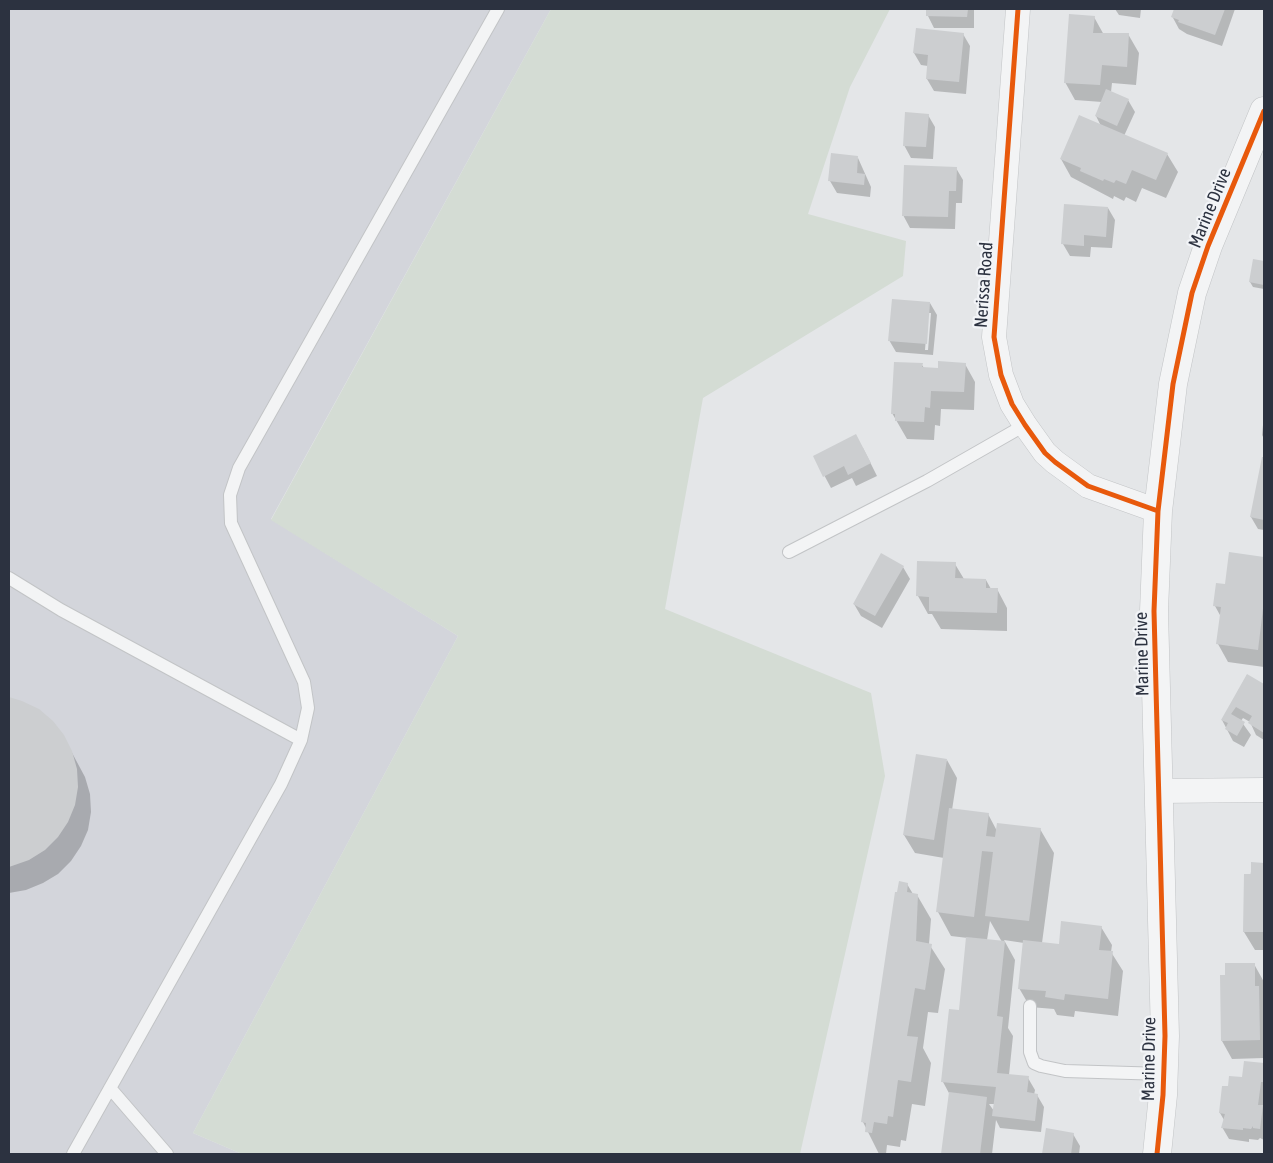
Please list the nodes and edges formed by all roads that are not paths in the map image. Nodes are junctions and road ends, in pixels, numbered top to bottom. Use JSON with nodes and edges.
{"nodes":[{"id":1,"x":498,"y":9,"type":"edge"},
{"id":2,"x":1018,"y":9,"type":"edge"},
{"id":3,"x":1264,"y":110,"type":"edge"},
{"id":4,"x":1025,"y":425,"type":"junction"},
{"id":5,"x":1158,"y":511,"type":"junction"},
{"id":6,"x":789,"y":552,"type":"dead end"},
{"id":7,"x":9,"y":578,"type":"edge"},
{"id":8,"x":301,"y":740,"type":"junction"},
{"id":9,"x":1264,"y":790,"type":"edge"},
{"id":10,"x":1158,"y":791,"type":"junction"},
{"id":11,"x":1030,"y":1006,"type":"dead end"},
{"id":12,"x":1164,"y":1074,"type":"junction"},
{"id":13,"x":110,"y":1088,"type":"junction"},
{"id":14,"x":73,"y":1154,"type":"edge"},
{"id":15,"x":167,"y":1154,"type":"edge"},
{"id":16,"x":1157,"y":1154,"type":"edge"}],
"edges":[{"from":1,"to":8,"type":"lane"},
{"from":2,"to":4,"type":"street","name":"Nerissa Road"},
{"from":3,"to":5,"type":"street","name":"Marine Drive"},
{"from":4,"to":5,"type":"street","name":"Nerissa Road"},
{"from":4,"to":6,"type":"lane"},
{"from":5,"to":10,"type":"street","name":"Marine Drive"},
{"from":7,"to":8,"type":"lane"},
{"from":8,"to":13,"type":"lane"},
{"from":9,"to":10,"type":"street"},
{"from":10,"to":12,"type":"street","name":"Marine Drive"},
{"from":11,"to":12,"type":"lane"},
{"from":12,"to":16,"type":"street","name":"Marine Drive"},
{"from":13,"to":14,"type":"lane"},
{"from":13,"to":15,"type":"lane"}]}
